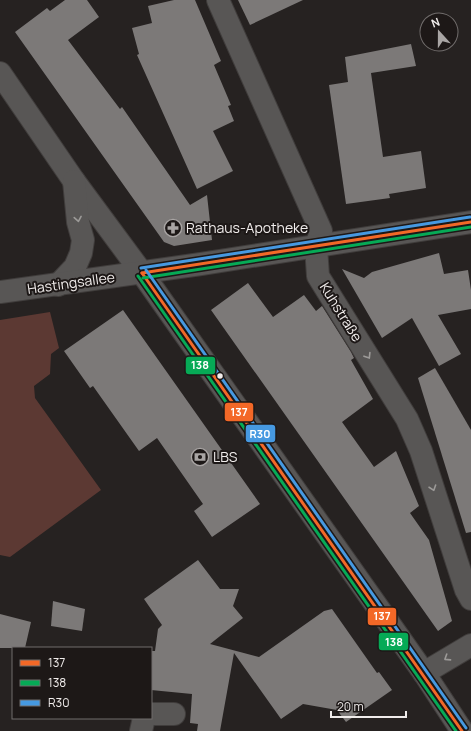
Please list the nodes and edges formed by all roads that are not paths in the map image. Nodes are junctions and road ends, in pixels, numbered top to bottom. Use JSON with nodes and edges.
{"nodes":[{"id":1,"x":218,"y":0,"type":"edge"},
{"id":2,"x":0,"y":73,"type":"edge"},
{"id":3,"x":74,"y":180,"type":"junction"},
{"id":4,"x":471,"y":222,"type":"edge"},
{"id":5,"x":316,"y":247,"type":"junction"},
{"id":6,"x":142,"y":273,"type":"junction"},
{"id":7,"x":58,"y":285,"type":"junction"},
{"id":8,"x":0,"y":292,"type":"edge"},
{"id":9,"x":471,"y":599,"type":"edge"},
{"id":10,"x":471,"y":645,"type":"edge"},
{"id":11,"x":424,"y":673,"type":"junction"},
{"id":12,"x":152,"y":714,"type":"edge"},
{"id":13,"x":174,"y":714,"type":"dead end"},
{"id":14,"x":144,"y":719,"type":"edge"},
{"id":15,"x":141,"y":731,"type":"edge"},
{"id":16,"x":462,"y":731,"type":"edge"}],
"edges":[{"from":1,"to":5,"type":"street","name":"Kuhstraße"},
{"from":2,"to":3,"type":"street"},
{"from":3,"to":6,"type":"street"},
{"from":3,"to":7,"type":"street","one_way":true},
{"from":4,"to":5,"type":"street","name":"Hastingsallee"},
{"from":5,"to":6,"type":"street","name":"Hastingsallee"},
{"from":5,"to":9,"type":"street","name":"Kuhstraße","one_way":true},
{"from":6,"to":7,"type":"street","name":"Hastingsallee"},
{"from":6,"to":11,"type":"street"},
{"from":7,"to":8,"type":"street","name":"Hastingsallee"},
{"from":10,"to":11,"type":"street","one_way":true},
{"from":11,"to":16,"type":"street"},
{"from":12,"to":13,"type":"street"},
{"from":14,"to":15,"type":"street"}]}
